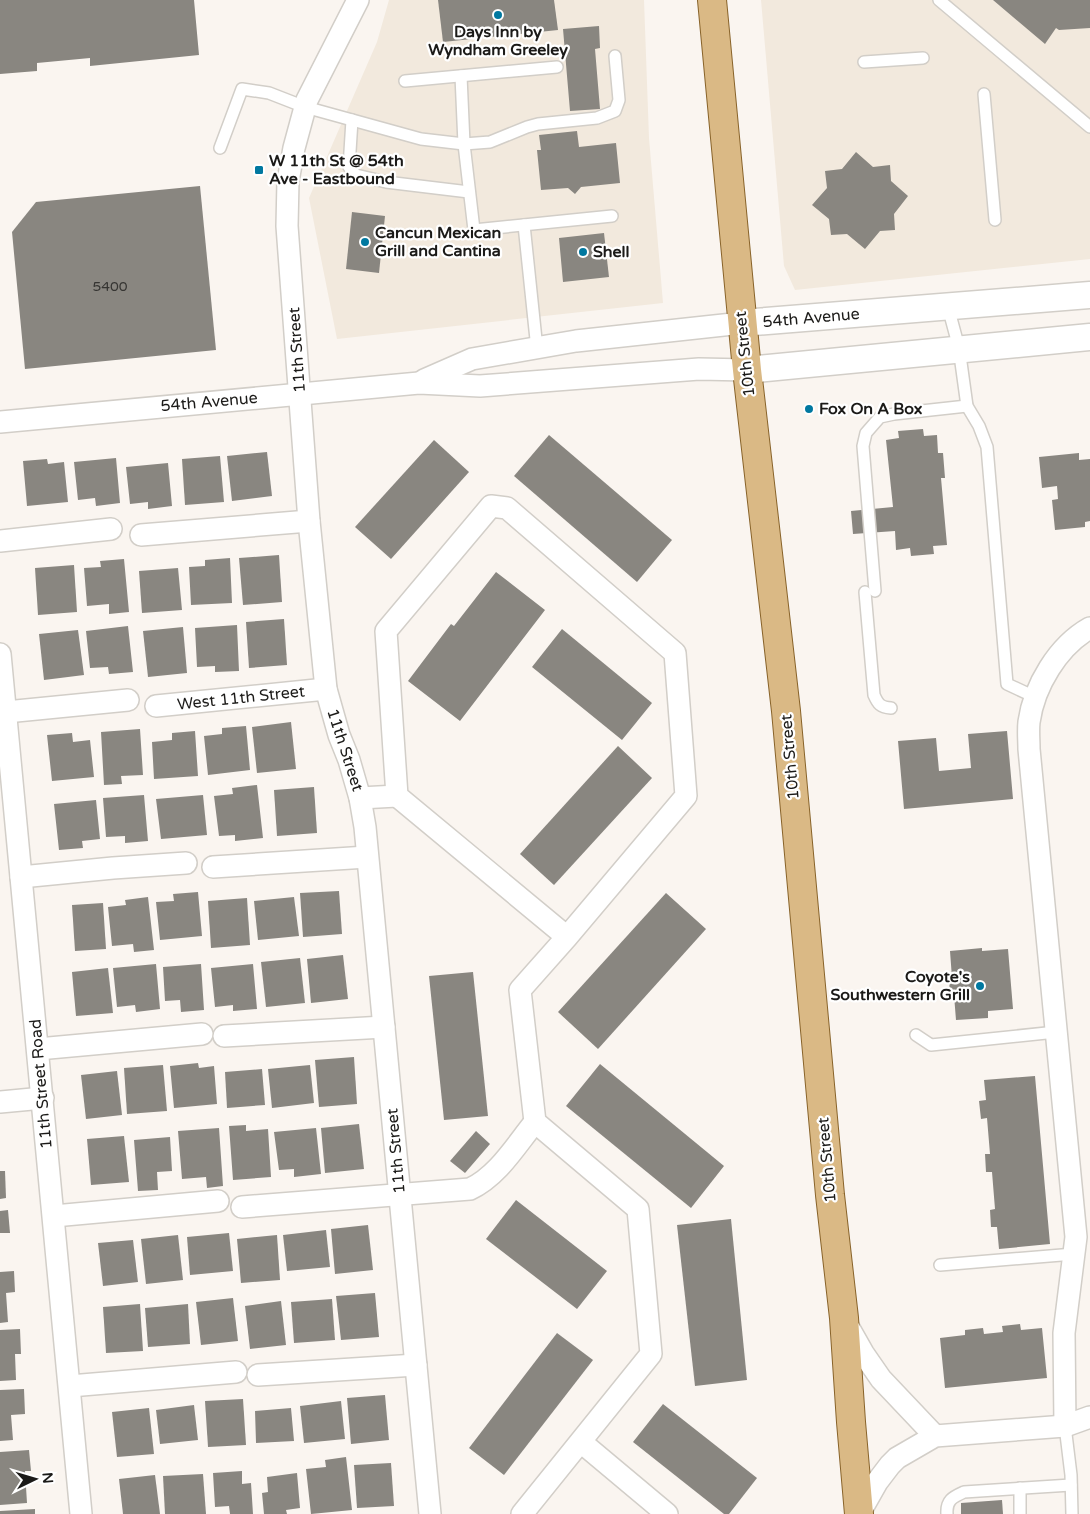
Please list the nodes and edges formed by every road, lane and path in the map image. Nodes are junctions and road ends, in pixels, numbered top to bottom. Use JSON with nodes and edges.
{"nodes":[{"id":1,"x":358,"y":0,"type":"edge"},
{"id":2,"x":712,"y":0,"type":"edge"},
{"id":3,"x":939,"y":0,"type":"edge"},
{"id":4,"x":615,"y":56,"type":"dead end"},
{"id":5,"x":923,"y":58,"type":"dead end"},
{"id":6,"x":864,"y":62,"type":"dead end"},
{"id":7,"x":557,"y":67,"type":"dead end"},
{"id":8,"x":461,"y":76,"type":"junction"},
{"id":9,"x":405,"y":81,"type":"dead end"},
{"id":10,"x":984,"y":94,"type":"dead end"},
{"id":11,"x":305,"y":107,"type":"junction"},
{"id":12,"x":352,"y":120,"type":"junction"},
{"id":13,"x":1090,"y":127,"type":"edge"},
{"id":14,"x":464,"y":144,"type":"junction"},
{"id":15,"x":220,"y":148,"type":"dead end"},
{"id":16,"x":470,"y":192,"type":"junction"},
{"id":17,"x":612,"y":216,"type":"dead end"},
{"id":18,"x":995,"y":220,"type":"dead end"},
{"id":19,"x":524,"y":225,"type":"junction"},
{"id":20,"x":1090,"y":295,"type":"edge"},
{"id":21,"x":948,"y":307,"type":"junction"},
{"id":22,"x":742,"y":323,"type":"junction"},
{"id":23,"x":1090,"y":337,"type":"edge"},
{"id":24,"x":959,"y":348,"type":"junction"},
{"id":25,"x":538,"y":349,"type":"junction"},
{"id":26,"x":747,"y":370,"type":"junction"},
{"id":27,"x":419,"y":382,"type":"junction"},
{"id":28,"x":300,"y":394,"type":"junction"},
{"id":29,"x":967,"y":406,"type":"junction"},
{"id":30,"x":0,"y":422,"type":"edge"},
{"id":31,"x":309,"y":521,"type":"junction"},
{"id":32,"x":111,"y":529,"type":"dead end"},
{"id":33,"x":140,"y":535,"type":"dead end"},
{"id":34,"x":0,"y":541,"type":"edge"},
{"id":35,"x":1090,"y":628,"type":"edge"},
{"id":36,"x":0,"y":654,"type":"edge"},
{"id":37,"x":326,"y":690,"type":"junction"},
{"id":38,"x":1035,"y":697,"type":"junction"},
{"id":39,"x":128,"y":700,"type":"dead end"},
{"id":40,"x":156,"y":706,"type":"dead end"},
{"id":41,"x":891,"y":708,"type":"dead end"},
{"id":42,"x":6,"y":712,"type":"junction"},
{"id":43,"x":397,"y":796,"type":"junction"},
{"id":44,"x":360,"y":798,"type":"junction"},
{"id":45,"x":9,"y":836,"type":"edge"},
{"id":46,"x":367,"y":857,"type":"junction"},
{"id":47,"x":186,"y":863,"type":"dead end"},
{"id":48,"x":213,"y":867,"type":"dead end"},
{"id":49,"x":21,"y":877,"type":"junction"},
{"id":50,"x":567,"y":937,"type":"junction"},
{"id":51,"x":384,"y":1027,"type":"junction"},
{"id":52,"x":1056,"y":1032,"type":"junction"},
{"id":53,"x":202,"y":1034,"type":"dead end"},
{"id":54,"x":916,"y":1035,"type":"dead end"},
{"id":55,"x":224,"y":1036,"type":"dead end"},
{"id":56,"x":38,"y":1049,"type":"junction"},
{"id":57,"x":43,"y":1098,"type":"junction"},
{"id":58,"x":0,"y":1102,"type":"edge"},
{"id":59,"x":535,"y":1122,"type":"junction"},
{"id":60,"x":400,"y":1194,"type":"junction"},
{"id":61,"x":218,"y":1201,"type":"dead end"},
{"id":62,"x":242,"y":1207,"type":"dead end"},
{"id":63,"x":54,"y":1216,"type":"junction"},
{"id":64,"x":1074,"y":1254,"type":"junction"},
{"id":65,"x":940,"y":1265,"type":"dead end"},
{"id":66,"x":844,"y":1318,"type":"junction"},
{"id":67,"x":416,"y":1365,"type":"junction"},
{"id":68,"x":236,"y":1372,"type":"dead end"},
{"id":69,"x":258,"y":1375,"type":"dead end"},
{"id":70,"x":70,"y":1386,"type":"junction"},
{"id":71,"x":1090,"y":1417,"type":"edge"},
{"id":72,"x":1065,"y":1426,"type":"junction"},
{"id":73,"x":935,"y":1436,"type":"junction"},
{"id":74,"x":581,"y":1442,"type":"junction"},
{"id":75,"x":1071,"y":1485,"type":"junction"},
{"id":76,"x":1020,"y":1488,"type":"junction"},
{"id":77,"x":81,"y":1514,"type":"edge"},
{"id":78,"x":430,"y":1514,"type":"edge"},
{"id":79,"x":522,"y":1514,"type":"edge"},
{"id":80,"x":667,"y":1514,"type":"edge"},
{"id":81,"x":859,"y":1514,"type":"edge"},
{"id":82,"x":947,"y":1514,"type":"edge"},
{"id":83,"x":1020,"y":1514,"type":"edge"},
{"id":84,"x":1072,"y":1514,"type":"edge"}],
"edges":[{"from":1,"to":11,"type":"street","name":"11th Street"},
{"from":2,"to":22,"type":"main road","name":"10th Street"},
{"from":3,"to":13,"type":"lane"},
{"from":4,"to":14,"type":"lane"},
{"from":5,"to":6,"type":"lane"},
{"from":7,"to":8,"type":"lane"},
{"from":8,"to":9,"type":"lane"},
{"from":8,"to":14,"type":"lane"},
{"from":10,"to":18,"type":"lane"},
{"from":11,"to":12,"type":"lane"},
{"from":11,"to":15,"type":"lane"},
{"from":11,"to":28,"type":"street","name":"11th Street"},
{"from":12,"to":14,"type":"lane"},
{"from":12,"to":16,"type":"lane"},
{"from":14,"to":16,"type":"lane"},
{"from":16,"to":19,"type":"lane"},
{"from":17,"to":19,"type":"lane"},
{"from":19,"to":25,"type":"lane"},
{"from":20,"to":21,"type":"street","name":"54th Avenue"},
{"from":21,"to":22,"type":"street","name":"54th Avenue"},
{"from":21,"to":24,"type":"lane"},
{"from":22,"to":25,"type":"street","name":"54th Avenue"},
{"from":22,"to":26,"type":"main road","name":"10th Street"},
{"from":23,"to":24,"type":"street","name":"54th Avenue"},
{"from":24,"to":26,"type":"street","name":"54th Avenue"},
{"from":24,"to":29,"type":"lane"},
{"from":25,"to":27,"type":"street","name":"54th Avenue"},
{"from":26,"to":27,"type":"street","name":"54th Avenue"},
{"from":26,"to":66,"type":"main road","name":"10th Street"},
{"from":27,"to":28,"type":"street","name":"54th Avenue"},
{"from":28,"to":30,"type":"street","name":"54th Avenue"},
{"from":28,"to":31,"type":"street","name":"11th Street"},
{"from":29,"to":38,"type":"lane"},
{"from":29,"to":41,"type":"lane"},
{"from":31,"to":33,"type":"street"},
{"from":31,"to":37,"type":"street","name":"11th Street"},
{"from":32,"to":34,"type":"street"},
{"from":35,"to":38,"type":"street"},
{"from":36,"to":42,"type":"street","name":"11th Street Road"},
{"from":37,"to":40,"type":"street","name":"West 11th Street"},
{"from":37,"to":44,"type":"street","name":"11th Street"},
{"from":38,"to":52,"type":"street"},
{"from":39,"to":42,"type":"street"},
{"from":42,"to":45,"type":"street","name":"11th Street Road"},
{"from":43,"to":44,"type":"street"},
{"from":43,"to":50,"type":"street"},
{"from":43,"to":50,"type":"street"},
{"from":44,"to":46,"type":"street","name":"11th Street"},
{"from":45,"to":49,"type":"street","name":"11th Street Road"},
{"from":46,"to":48,"type":"street"},
{"from":46,"to":51,"type":"street","name":"11th Street"},
{"from":47,"to":49,"type":"street"},
{"from":49,"to":56,"type":"street","name":"11th Street Road"},
{"from":50,"to":59,"type":"street"},
{"from":51,"to":55,"type":"street"},
{"from":51,"to":60,"type":"street","name":"11th Street"},
{"from":52,"to":54,"type":"lane"},
{"from":52,"to":64,"type":"street"},
{"from":53,"to":56,"type":"street"},
{"from":56,"to":57,"type":"street","name":"11th Street Road"},
{"from":57,"to":58,"type":"street"},
{"from":57,"to":63,"type":"street","name":"11th Street Road"},
{"from":59,"to":60,"type":"street"},
{"from":59,"to":74,"type":"street"},
{"from":60,"to":62,"type":"street"},
{"from":60,"to":67,"type":"street","name":"11th Street"},
{"from":61,"to":63,"type":"street"},
{"from":63,"to":70,"type":"street","name":"11th Street Road"},
{"from":64,"to":65,"type":"lane"},
{"from":64,"to":72,"type":"street"},
{"from":66,"to":73,"type":"street"},
{"from":66,"to":81,"type":"main road","name":"10th Street"},
{"from":67,"to":69,"type":"street"},
{"from":67,"to":78,"type":"street","name":"11th Street"},
{"from":68,"to":70,"type":"street"},
{"from":70,"to":77,"type":"street","name":"11th Street Road"},
{"from":71,"to":72,"type":"street"},
{"from":72,"to":73,"type":"street"},
{"from":72,"to":75,"type":"lane"},
{"from":73,"to":81,"type":"street"},
{"from":74,"to":79,"type":"street"},
{"from":74,"to":80,"type":"street"},
{"from":75,"to":76,"type":"lane"},
{"from":75,"to":84,"type":"lane"},
{"from":76,"to":82,"type":"lane"},
{"from":76,"to":83,"type":"lane"}]}
